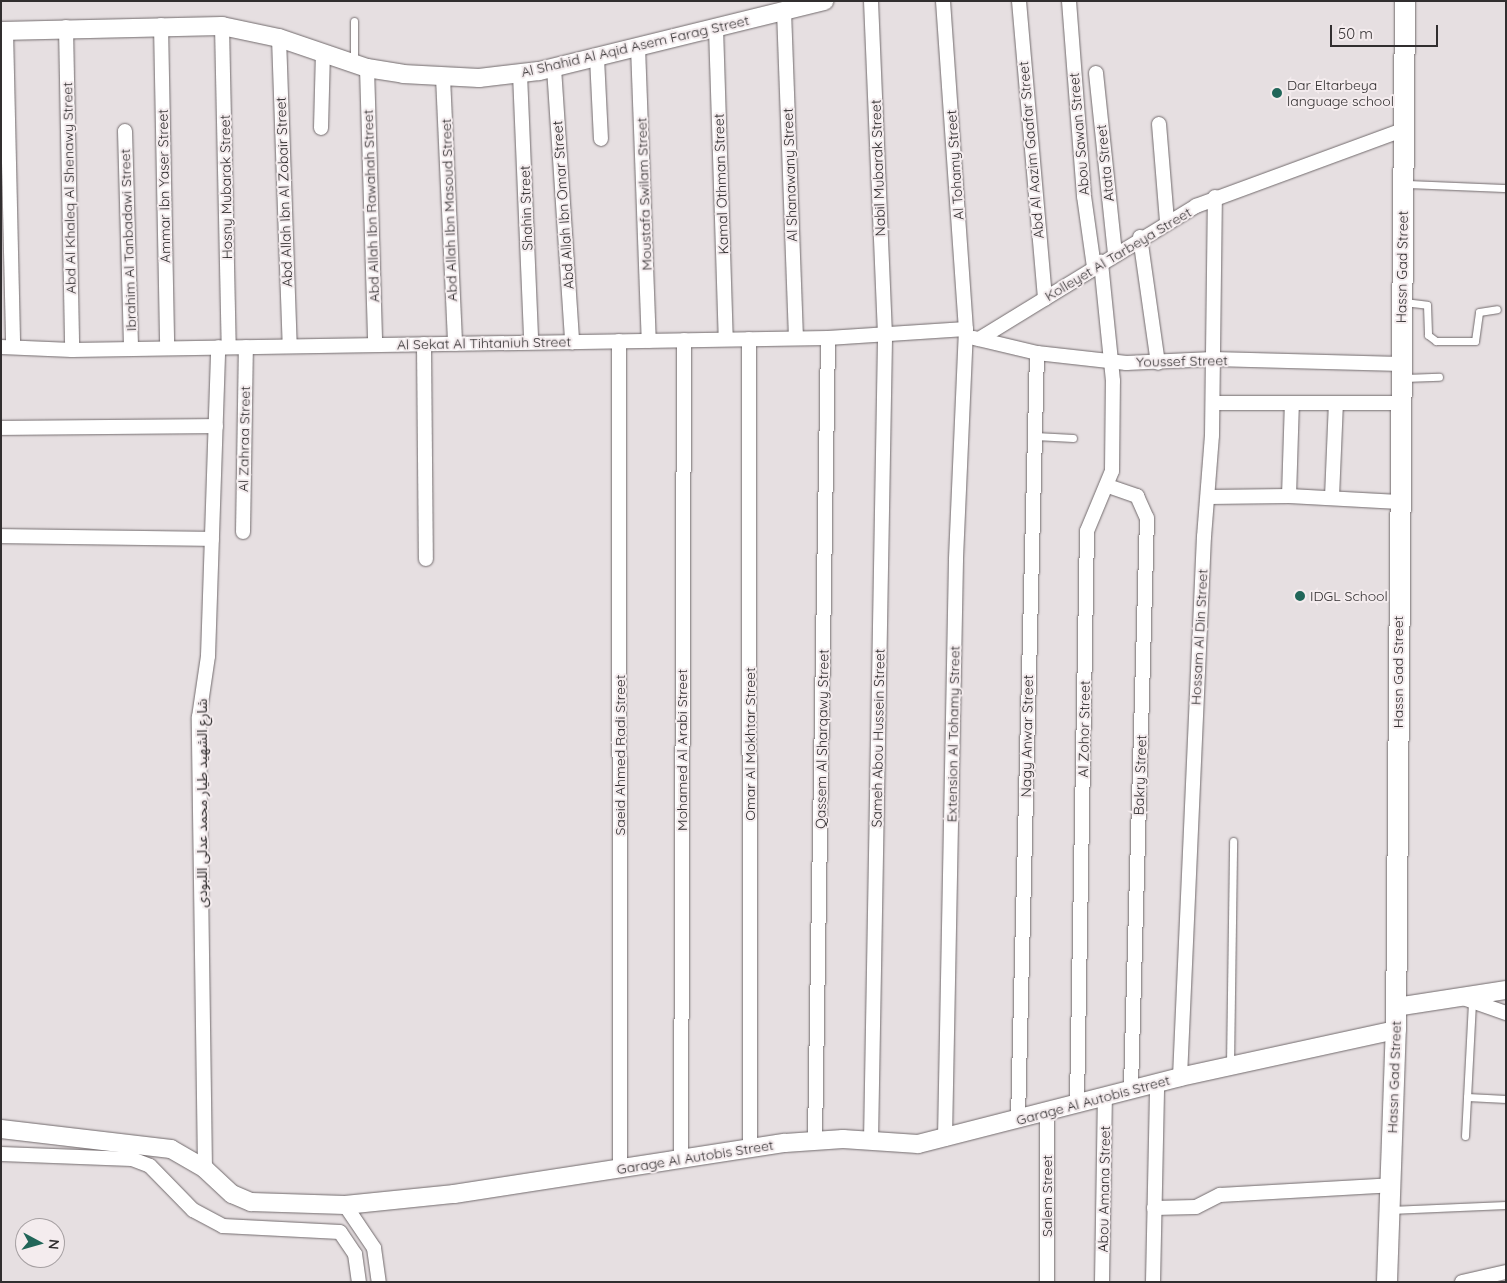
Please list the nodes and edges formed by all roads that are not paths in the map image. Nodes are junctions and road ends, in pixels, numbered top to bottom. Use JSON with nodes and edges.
{"nodes":[{"id":1,"x":825,"y":1,"type":"edge"},
{"id":2,"x":871,"y":1,"type":"edge"},
{"id":3,"x":943,"y":1,"type":"edge"},
{"id":4,"x":1018,"y":1,"type":"edge"},
{"id":5,"x":1069,"y":1,"type":"edge"},
{"id":6,"x":1405,"y":1,"type":"edge"},
{"id":7,"x":784,"y":11,"type":"junction"},
{"id":8,"x":354,"y":21,"type":"dead end"},
{"id":9,"x":161,"y":24,"type":"junction"},
{"id":10,"x":222,"y":26,"type":"junction"},
{"id":11,"x":66,"y":27,"type":"junction"},
{"id":12,"x":716,"y":28,"type":"junction"},
{"id":13,"x":4,"y":31,"type":"edge"},
{"id":14,"x":279,"y":38,"type":"junction"},
{"id":15,"x":638,"y":47,"type":"junction"},
{"id":16,"x":323,"y":53,"type":"junction"},
{"id":17,"x":597,"y":58,"type":"junction"},
{"id":18,"x":361,"y":66,"type":"junction"},
{"id":19,"x":554,"y":68,"type":"junction"},
{"id":20,"x":1096,"y":72,"type":"dead end"},
{"id":21,"x":520,"y":74,"type":"junction"},
{"id":22,"x":443,"y":77,"type":"junction"},
{"id":23,"x":1159,"y":124,"type":"dead end"},
{"id":24,"x":321,"y":128,"type":"dead end"},
{"id":25,"x":1403,"y":130,"type":"junction"},
{"id":26,"x":125,"y":131,"type":"dead end"},
{"id":27,"x":601,"y":139,"type":"dead end"},
{"id":28,"x":1402,"y":184,"type":"junction"},
{"id":29,"x":1506,"y":188,"type":"edge"},
{"id":30,"x":1215,"y":197,"type":"junction"},
{"id":31,"x":1167,"y":222,"type":"junction"},
{"id":32,"x":1140,"y":238,"type":"junction"},
{"id":33,"x":1115,"y":254,"type":"junction"},
{"id":34,"x":1098,"y":265,"type":"junction"},
{"id":35,"x":1045,"y":298,"type":"junction"},
{"id":36,"x":1401,"y":302,"type":"junction"},
{"id":37,"x":1497,"y":309,"type":"dead end"},
{"id":38,"x":885,"y":335,"type":"junction"},
{"id":39,"x":970,"y":335,"type":"junction"},
{"id":40,"x":796,"y":338,"type":"junction"},
{"id":41,"x":828,"y":338,"type":"junction"},
{"id":42,"x":749,"y":339,"type":"junction"},
{"id":43,"x":649,"y":340,"type":"junction"},
{"id":44,"x":684,"y":340,"type":"junction"},
{"id":45,"x":726,"y":340,"type":"junction"},
{"id":46,"x":619,"y":341,"type":"junction"},
{"id":47,"x":532,"y":342,"type":"junction"},
{"id":48,"x":572,"y":342,"type":"junction"},
{"id":49,"x":424,"y":344,"type":"junction"},
{"id":50,"x":455,"y":344,"type":"junction"},
{"id":51,"x":375,"y":345,"type":"junction"},
{"id":52,"x":290,"y":346,"type":"junction"},
{"id":53,"x":7,"y":347,"type":"edge"},
{"id":54,"x":224,"y":347,"type":"junction"},
{"id":55,"x":246,"y":347,"type":"junction"},
{"id":56,"x":167,"y":348,"type":"junction"},
{"id":57,"x":131,"y":349,"type":"junction"},
{"id":58,"x":72,"y":350,"type":"junction"},
{"id":59,"x":1036,"y":353,"type":"junction"},
{"id":60,"x":1213,"y":360,"type":"junction"},
{"id":61,"x":1111,"y":361,"type":"junction"},
{"id":62,"x":1158,"y":363,"type":"junction"},
{"id":63,"x":1401,"y":371,"type":"junction"},
{"id":64,"x":1439,"y":377,"type":"dead end"},
{"id":65,"x":1292,"y":403,"type":"junction"},
{"id":66,"x":1336,"y":403,"type":"junction"},
{"id":67,"x":1400,"y":403,"type":"junction"},
{"id":68,"x":1213,"y":404,"type":"junction"},
{"id":69,"x":216,"y":426,"type":"junction"},
{"id":70,"x":1,"y":428,"type":"edge"},
{"id":71,"x":1035,"y":436,"type":"junction"},
{"id":72,"x":1074,"y":438,"type":"dead end"},
{"id":73,"x":1108,"y":486,"type":"junction"},
{"id":74,"x":1289,"y":496,"type":"junction"},
{"id":75,"x":1208,"y":497,"type":"junction"},
{"id":76,"x":1332,"y":497,"type":"junction"},
{"id":77,"x":1399,"y":502,"type":"junction"},
{"id":78,"x":243,"y":532,"type":"dead end"},
{"id":79,"x":1,"y":536,"type":"edge"},
{"id":80,"x":212,"y":539,"type":"junction"},
{"id":81,"x":426,"y":559,"type":"dead end"},
{"id":82,"x":1233,"y":841,"type":"dead end"},
{"id":83,"x":1506,"y":990,"type":"edge"},
{"id":84,"x":1466,"y":999,"type":"junction"},
{"id":85,"x":1396,"y":1007,"type":"junction"},
{"id":86,"x":1506,"y":1013,"type":"edge"},
{"id":87,"x":1396,"y":1030,"type":"junction"},
{"id":88,"x":1230,"y":1066,"type":"junction"},
{"id":89,"x":1180,"y":1077,"type":"junction"},
{"id":90,"x":1157,"y":1083,"type":"junction"},
{"id":91,"x":1131,"y":1090,"type":"junction"},
{"id":92,"x":1105,"y":1096,"type":"junction"},
{"id":93,"x":1467,"y":1097,"type":"junction"},
{"id":94,"x":1506,"y":1099,"type":"edge"},
{"id":95,"x":1077,"y":1103,"type":"junction"},
{"id":96,"x":1047,"y":1111,"type":"junction"},
{"id":97,"x":1018,"y":1119,"type":"junction"},
{"id":98,"x":1,"y":1129,"type":"edge"},
{"id":99,"x":1465,"y":1136,"type":"dead end"},
{"id":100,"x":945,"y":1139,"type":"junction"},
{"id":101,"x":815,"y":1140,"type":"junction"},
{"id":102,"x":871,"y":1141,"type":"junction"},
{"id":103,"x":750,"y":1148,"type":"junction"},
{"id":104,"x":1,"y":1154,"type":"edge"},
{"id":105,"x":681,"y":1160,"type":"junction"},
{"id":106,"x":205,"y":1169,"type":"junction"},
{"id":107,"x":620,"y":1170,"type":"junction"},
{"id":108,"x":1391,"y":1185,"type":"junction"},
{"id":109,"x":346,"y":1205,"type":"junction"},
{"id":110,"x":1506,"y":1205,"type":"edge"},
{"id":111,"x":1154,"y":1208,"type":"junction"},
{"id":112,"x":1390,"y":1210,"type":"junction"},
{"id":113,"x":1506,"y":1272,"type":"edge"},
{"id":114,"x":359,"y":1282,"type":"edge"},
{"id":115,"x":379,"y":1282,"type":"edge"},
{"id":116,"x":1047,"y":1282,"type":"edge"},
{"id":117,"x":1102,"y":1282,"type":"edge"},
{"id":118,"x":1153,"y":1282,"type":"edge"},
{"id":119,"x":1387,"y":1282,"type":"edge"},
{"id":120,"x":1462,"y":1282,"type":"edge"}],
"edges":[{"from":1,"to":7,"type":"street","name":"Al Shahid Al Aqid Asem Farag Street"},
{"from":2,"to":38,"type":"street","name":"Nabil Mubarak Street"},
{"from":3,"to":39,"type":"street","name":"Al Tohamy Street"},
{"from":4,"to":35,"type":"street","name":"Abd Al Aazim Gaafar Street"},
{"from":5,"to":34,"type":"street","name":"Abou Sawan Street"},
{"from":6,"to":25,"type":"main road","name":"Hassn Gad Street"},
{"from":7,"to":12,"type":"street","name":"Al Shahid Al Aqid Asem Farag Street"},
{"from":7,"to":40,"type":"street","name":"Al Shanawany Street"},
{"from":8,"to":18,"type":"lane"},
{"from":9,"to":10,"type":"street","name":"Al Shahid Al Aqid Asem Farag Street"},
{"from":9,"to":11,"type":"street","name":"Al Shahid Al Aqid Asem Farag Street"},
{"from":9,"to":56,"type":"street","name":"Ammar Ibn Yaser Street"},
{"from":10,"to":14,"type":"street","name":"Al Shahid Al Aqid Asem Farag Street"},
{"from":10,"to":54,"type":"street","name":"Hosny Mubarak Street"},
{"from":11,"to":13,"type":"street","name":"Al Shahid Al Aqid Asem Farag Street"},
{"from":11,"to":58,"type":"street","name":"Abd Al Khaleq Al Shenawy Street"},
{"from":12,"to":15,"type":"street","name":"Al Shahid Al Aqid Asem Farag Street"},
{"from":12,"to":45,"type":"street","name":"Kamal Othman Street"},
{"from":13,"to":53,"type":"street"},
{"from":14,"to":16,"type":"street","name":"Al Shahid Al Aqid Asem Farag Street"},
{"from":14,"to":52,"type":"street","name":"Abd Allah Ibn Al Zobair Street"},
{"from":15,"to":17,"type":"street","name":"Al Shahid Al Aqid Asem Farag Street"},
{"from":15,"to":43,"type":"street","name":"Moustafa Swilam Street"},
{"from":16,"to":18,"type":"street","name":"Al Shahid Al Aqid Asem Farag Street"},
{"from":16,"to":24,"type":"street"},
{"from":17,"to":19,"type":"street","name":"Al Shahid Al Aqid Asem Farag Street"},
{"from":17,"to":27,"type":"street"},
{"from":18,"to":22,"type":"street","name":"Al Shahid Al Aqid Asem Farag Street"},
{"from":18,"to":51,"type":"street","name":"Abd Allah Ibn Rawahah Street"},
{"from":19,"to":21,"type":"street","name":"Al Shahid Al Aqid Asem Farag Street"},
{"from":19,"to":48,"type":"street","name":"Abd Allah Ibn Omar Street"},
{"from":20,"to":33,"type":"street","name":"Atata Street"},
{"from":21,"to":22,"type":"street","name":"Al Shahid Al Aqid Asem Farag Street"},
{"from":21,"to":47,"type":"street","name":"Shahin Street"},
{"from":22,"to":50,"type":"street","name":"Abd Allah Ibn Masoud Street"},
{"from":23,"to":31,"type":"street"},
{"from":25,"to":28,"type":"main road","name":"Hassn Gad Street"},
{"from":25,"to":30,"type":"street","name":"Kolleyet Al Tarbeya Street"},
{"from":26,"to":57,"type":"street","name":"Ibrahim Al Tanbadawi Street"},
{"from":28,"to":29,"type":"lane"},
{"from":28,"to":36,"type":"main road","name":"Hassn Gad Street"},
{"from":30,"to":31,"type":"street","name":"Kolleyet Al Tarbeya Street"},
{"from":30,"to":60,"type":"street","name":"Hossam Al Din Street"},
{"from":31,"to":32,"type":"street","name":"Kolleyet Al Tarbeya Street"},
{"from":32,"to":33,"type":"street","name":"Kolleyet Al Tarbeya Street"},
{"from":32,"to":62,"type":"street"},
{"from":33,"to":34,"type":"street","name":"Kolleyet Al Tarbeya Street"},
{"from":34,"to":35,"type":"street","name":"Kolleyet Al Tarbeya Street"},
{"from":34,"to":61,"type":"street","name":"Abou Sawan Street"},
{"from":35,"to":39,"type":"street","name":"Kolleyet Al Tarbeya Street"},
{"from":36,"to":37,"type":"lane"},
{"from":36,"to":63,"type":"main road","name":"Hassn Gad Street"},
{"from":38,"to":39,"type":"street","name":"Al Sekat Al Tihtaniuh Street"},
{"from":38,"to":41,"type":"street","name":"Al Sekat Al Tihtaniuh Street"},
{"from":38,"to":102,"type":"street","name":"Sameh Abou Hussein Street"},
{"from":39,"to":59,"type":"street","name":"Youssef Street"},
{"from":39,"to":100,"type":"street","name":"Extension Al Tohamy Street"},
{"from":40,"to":41,"type":"street","name":"Al Sekat Al Tihtaniuh Street"},
{"from":40,"to":42,"type":"street","name":"Al Sekat Al Tihtaniuh Street"},
{"from":41,"to":101,"type":"street","name":"Qassem Al Sharqawy Street"},
{"from":42,"to":45,"type":"street","name":"Al Sekat Al Tihtaniuh Street"},
{"from":42,"to":103,"type":"street","name":"Omar Al Mokhtar Street"},
{"from":43,"to":44,"type":"street","name":"Al Sekat Al Tihtaniuh Street"},
{"from":43,"to":46,"type":"street","name":"Al Sekat Al Tihtaniuh Street"},
{"from":44,"to":45,"type":"street","name":"Al Sekat Al Tihtaniuh Street"},
{"from":44,"to":105,"type":"street","name":"Mohamed Al Arabi Street"},
{"from":46,"to":48,"type":"street","name":"Al Sekat Al Tihtaniuh Street"},
{"from":46,"to":107,"type":"street","name":"Saeid Ahmed Radi Street"},
{"from":47,"to":48,"type":"street","name":"Al Sekat Al Tihtaniuh Street"},
{"from":47,"to":50,"type":"street","name":"Al Sekat Al Tihtaniuh Street"},
{"from":49,"to":50,"type":"street","name":"Al Sekat Al Tihtaniuh Street"},
{"from":49,"to":51,"type":"street","name":"Al Sekat Al Tihtaniuh Street"},
{"from":49,"to":81,"type":"street"},
{"from":51,"to":52,"type":"street","name":"Al Sekat Al Tihtaniuh Street"},
{"from":52,"to":55,"type":"street","name":"Al Sekat Al Tihtaniuh Street"},
{"from":53,"to":58,"type":"street","name":"Al Sekat Al Tihtaniuh Street"},
{"from":54,"to":55,"type":"street","name":"Al Sekat Al Tihtaniuh Street"},
{"from":54,"to":56,"type":"street","name":"Al Sekat Al Tihtaniuh Street"},
{"from":54,"to":69,"type":"street","name":"شارع الشهيد طيار محمد عدلى اللبودى"},
{"from":55,"to":78,"type":"street","name":"Al Zahraa Street"},
{"from":56,"to":57,"type":"street","name":"Al Sekat Al Tihtaniuh Street"},
{"from":57,"to":58,"type":"street","name":"Al Sekat Al Tihtaniuh Street"},
{"from":59,"to":61,"type":"street","name":"Youssef Street"},
{"from":59,"to":71,"type":"street","name":"Nagy Anwar Street"},
{"from":60,"to":62,"type":"street","name":"Youssef Street"},
{"from":60,"to":63,"type":"street","name":"Youssef Street"},
{"from":60,"to":68,"type":"street","name":"Hossam Al Din Street"},
{"from":61,"to":62,"type":"street","name":"Youssef Street"},
{"from":61,"to":73,"type":"street","name":"Al Zohor Street"},
{"from":63,"to":64,"type":"lane"},
{"from":63,"to":67,"type":"main road","name":"Hassn Gad Street"},
{"from":65,"to":66,"type":"street"},
{"from":65,"to":68,"type":"street"},
{"from":65,"to":74,"type":"street"},
{"from":66,"to":67,"type":"street"},
{"from":66,"to":76,"type":"street"},
{"from":67,"to":77,"type":"main road","name":"Hassn Gad Street"},
{"from":68,"to":75,"type":"street","name":"Hossam Al Din Street"},
{"from":69,"to":70,"type":"street"},
{"from":69,"to":80,"type":"street","name":"شارع الشهيد طيار محمد عدلى اللبودى"},
{"from":71,"to":72,"type":"lane"},
{"from":71,"to":97,"type":"street","name":"Nagy Anwar Street"},
{"from":73,"to":91,"type":"street","name":"Bakry Street"},
{"from":73,"to":95,"type":"street","name":"Al Zohor Street"},
{"from":74,"to":75,"type":"street"},
{"from":74,"to":76,"type":"street"},
{"from":75,"to":89,"type":"street","name":"Hossam Al Din Street"},
{"from":76,"to":77,"type":"street"},
{"from":77,"to":85,"type":"main road","name":"Hassn Gad Street"},
{"from":79,"to":80,"type":"street"},
{"from":80,"to":106,"type":"street","name":"شارع الشهيد طيار محمد عدلى اللبودى"},
{"from":82,"to":88,"type":"lane"},
{"from":83,"to":84,"type":"street"},
{"from":84,"to":85,"type":"street"},
{"from":84,"to":86,"type":"street"},
{"from":84,"to":93,"type":"lane"},
{"from":85,"to":87,"type":"main road","name":"Hassn Gad Street"},
{"from":87,"to":88,"type":"street","name":"Garage Al Autobis Street"},
{"from":87,"to":108,"type":"main road","name":"Hassn Gad Street"},
{"from":88,"to":89,"type":"street","name":"Garage Al Autobis Street"},
{"from":89,"to":90,"type":"street","name":"Garage Al Autobis Street"},
{"from":90,"to":91,"type":"street","name":"Garage Al Autobis Street"},
{"from":90,"to":111,"type":"street"},
{"from":91,"to":92,"type":"street","name":"Garage Al Autobis Street"},
{"from":92,"to":95,"type":"street","name":"Garage Al Autobis Street"},
{"from":92,"to":117,"type":"street","name":"Abou Amana Street"},
{"from":93,"to":94,"type":"lane"},
{"from":93,"to":99,"type":"lane"},
{"from":95,"to":96,"type":"street","name":"Garage Al Autobis Street"},
{"from":96,"to":97,"type":"street","name":"Garage Al Autobis Street"},
{"from":96,"to":116,"type":"street","name":"Salem Street"},
{"from":97,"to":100,"type":"street","name":"Garage Al Autobis Street"},
{"from":98,"to":106,"type":"street","name":"Garage Al Autobis Street"},
{"from":100,"to":102,"type":"street","name":"Garage Al Autobis Street"},
{"from":101,"to":102,"type":"street","name":"Garage Al Autobis Street"},
{"from":101,"to":103,"type":"street","name":"Garage Al Autobis Street"},
{"from":103,"to":105,"type":"street","name":"Garage Al Autobis Street"},
{"from":104,"to":114,"type":"street"},
{"from":105,"to":107,"type":"street","name":"Garage Al Autobis Street"},
{"from":106,"to":109,"type":"street","name":"Garage Al Autobis Street"},
{"from":107,"to":109,"type":"street","name":"Garage Al Autobis Street"},
{"from":108,"to":111,"type":"street"},
{"from":108,"to":112,"type":"main road","name":"Hassn Gad Street"},
{"from":109,"to":115,"type":"street"},
{"from":110,"to":112,"type":"lane"},
{"from":111,"to":118,"type":"street"},
{"from":112,"to":119,"type":"main road","name":"Hassn Gad Street"},
{"from":113,"to":120,"type":"street"}]}
